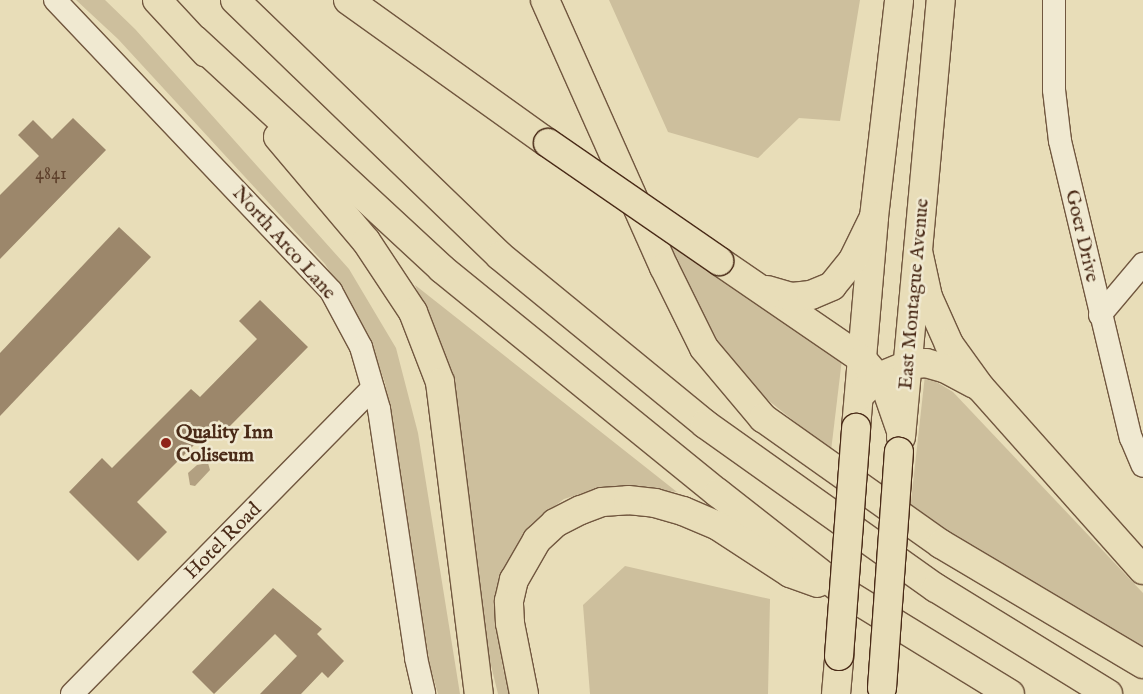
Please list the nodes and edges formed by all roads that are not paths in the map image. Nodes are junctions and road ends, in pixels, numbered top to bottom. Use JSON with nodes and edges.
{"nodes":[{"id":1,"x":55,"y":0,"type":"edge"},
{"id":2,"x":157,"y":0,"type":"edge"},
{"id":3,"x":234,"y":0,"type":"edge"},
{"id":4,"x":348,"y":0,"type":"edge"},
{"id":5,"x":545,"y":0,"type":"edge"},
{"id":6,"x":941,"y":0,"type":"edge"},
{"id":7,"x":1054,"y":0,"type":"edge"},
{"id":8,"x":896,"y":8,"type":"edge"},
{"id":9,"x":195,"y":40,"type":"junction"},
{"id":10,"x":874,"y":217,"type":"junction"},
{"id":11,"x":918,"y":250,"type":"junction"},
{"id":12,"x":1143,"y":264,"type":"edge"},
{"id":13,"x":761,"y":289,"type":"junction"},
{"id":14,"x":1100,"y":315,"type":"junction"},
{"id":15,"x":908,"y":366,"type":"junction"},
{"id":16,"x":871,"y":368,"type":"junction"},
{"id":17,"x":980,"y":387,"type":"junction"},
{"id":18,"x":373,"y":388,"type":"junction"},
{"id":19,"x":900,"y":442,"type":"junction"},
{"id":20,"x":1143,"y":466,"type":"edge"},
{"id":21,"x":1143,"y":570,"type":"edge"},
{"id":22,"x":847,"y":594,"type":"junction"},
{"id":23,"x":470,"y":620,"type":"junction"},
{"id":24,"x":1143,"y":664,"type":"edge"},
{"id":25,"x":976,"y":675,"type":"junction"},
{"id":26,"x":882,"y":691,"type":"edge"},
{"id":27,"x":72,"y":694,"type":"edge"},
{"id":28,"x":424,"y":694,"type":"edge"},
{"id":29,"x":479,"y":694,"type":"edge"},
{"id":30,"x":489,"y":694,"type":"edge"},
{"id":31,"x":524,"y":694,"type":"edge"},
{"id":32,"x":836,"y":694,"type":"edge"},
{"id":33,"x":1000,"y":694,"type":"edge"},
{"id":34,"x":1010,"y":694,"type":"edge"},
{"id":35,"x":1108,"y":694,"type":"edge"}],
"edges":[{"from":1,"to":18,"type":"street","name":"North Arco Lane"},
{"from":2,"to":9,"type":"main road"},
{"from":3,"to":35,"type":"main road"},
{"from":4,"to":13,"type":"main road","bridge":true},
{"from":5,"to":24,"type":"main road"},
{"from":6,"to":11,"type":"main road","name":"East Montague Avenue"},
{"from":7,"to":14,"type":"street","name":"Goer Drive"},
{"from":8,"to":10,"type":"main road"},
{"from":9,"to":22,"type":"main road"},
{"from":9,"to":23,"type":"main road"},
{"from":10,"to":13,"type":"main road"},
{"from":10,"to":16,"type":"main road"},
{"from":11,"to":15,"type":"main road","name":"East Montague Avenue"},
{"from":11,"to":17,"type":"main road"},
{"from":12,"to":14,"type":"street"},
{"from":13,"to":16,"type":"main road"},
{"from":14,"to":20,"type":"street","name":"Goer Drive"},
{"from":15,"to":16,"type":"main road"},
{"from":15,"to":17,"type":"main road"},
{"from":15,"to":19,"type":"main road","name":"East Montague Avenue"},
{"from":16,"to":19,"type":"main road"},
{"from":16,"to":32,"type":"main road","bridge":true},
{"from":17,"to":21,"type":"main road"},
{"from":18,"to":27,"type":"street","name":"Hotel Road"},
{"from":18,"to":28,"type":"street","name":"North Arco Lane"},
{"from":19,"to":26,"type":"main road","name":"East Montague Avenue","bridge":true},
{"from":22,"to":25,"type":"main road"},
{"from":22,"to":31,"type":"main road"},
{"from":23,"to":29,"type":"main road"},
{"from":23,"to":30,"type":"main road"},
{"from":25,"to":33,"type":"main road"},
{"from":25,"to":34,"type":"main road"}]}
